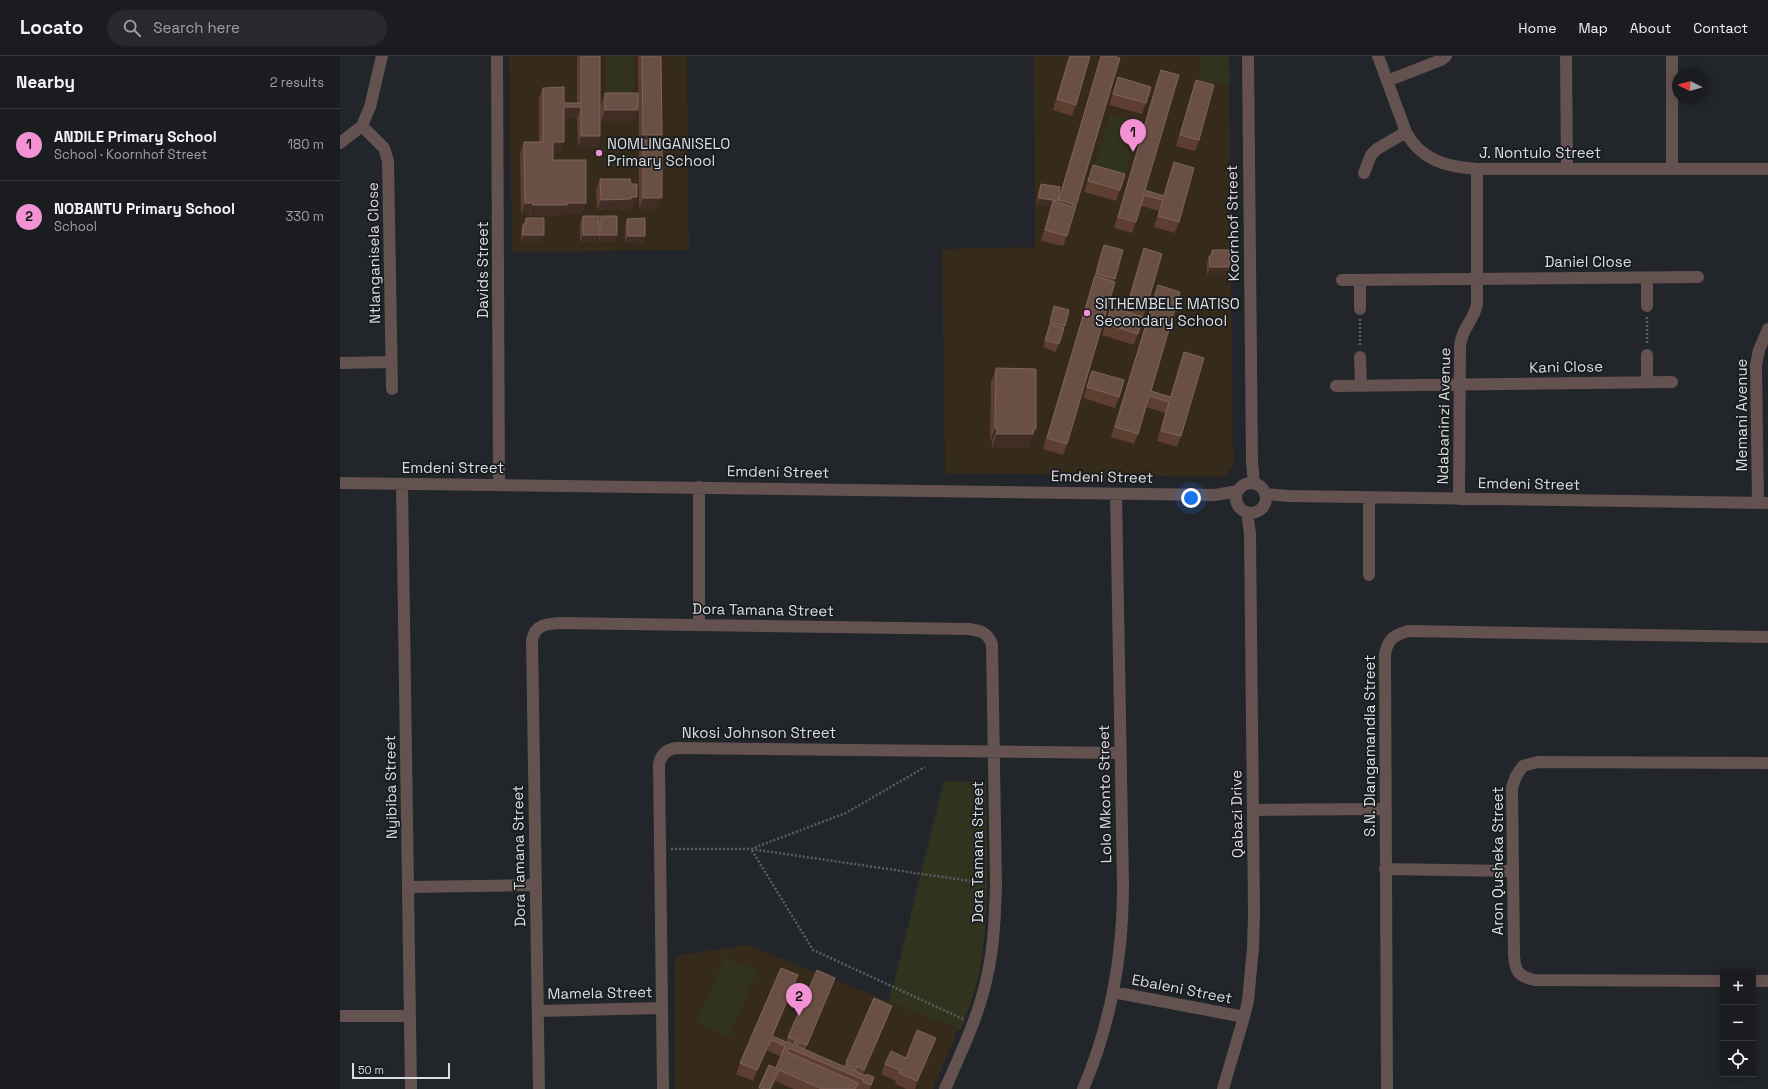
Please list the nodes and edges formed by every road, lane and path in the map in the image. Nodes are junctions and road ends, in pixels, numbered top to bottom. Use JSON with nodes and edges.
{"nodes":[{"id":1,"x":382,"y":56,"type":"edge"},
{"id":2,"x":497,"y":56,"type":"edge"},
{"id":3,"x":1248,"y":56,"type":"edge"},
{"id":4,"x":1378,"y":56,"type":"edge"},
{"id":5,"x":1446,"y":56,"type":"edge"},
{"id":6,"x":1566,"y":56,"type":"edge"},
{"id":7,"x":1672,"y":56,"type":"edge"},
{"id":8,"x":1387,"y":81,"type":"junction"},
{"id":9,"x":362,"y":126,"type":"junction"},
{"id":10,"x":1406,"y":132,"type":"junction"},
{"id":11,"x":340,"y":143,"type":"edge"},
{"id":12,"x":1672,"y":168,"type":"junction"},
{"id":13,"x":1477,"y":169,"type":"junction"},
{"id":14,"x":1567,"y":169,"type":"junction"},
{"id":15,"x":1768,"y":169,"type":"edge"},
{"id":16,"x":1364,"y":173,"type":"dead end"},
{"id":17,"x":1698,"y":277,"type":"dead end"},
{"id":18,"x":1647,"y":278,"type":"junction"},
{"id":19,"x":1478,"y":279,"type":"junction"},
{"id":20,"x":1342,"y":280,"type":"dead end"},
{"id":21,"x":1360,"y":280,"type":"junction"},
{"id":22,"x":1647,"y":306,"type":"joint"},
{"id":23,"x":1360,"y":309,"type":"joint"},
{"id":24,"x":1768,"y":329,"type":"edge"},
{"id":25,"x":1647,"y":355,"type":"joint"},
{"id":26,"x":1360,"y":357,"type":"joint"},
{"id":27,"x":391,"y":362,"type":"junction"},
{"id":28,"x":340,"y":363,"type":"edge"},
{"id":29,"x":1648,"y":382,"type":"junction"},
{"id":30,"x":1672,"y":382,"type":"dead end"},
{"id":31,"x":1460,"y":384,"type":"junction"},
{"id":32,"x":1336,"y":386,"type":"dead end"},
{"id":33,"x":1360,"y":386,"type":"junction"},
{"id":34,"x":392,"y":389,"type":"dead end"},
{"id":35,"x":1762,"y":389,"type":"edge"},
{"id":36,"x":340,"y":483,"type":"edge"},
{"id":37,"x":402,"y":484,"type":"junction"},
{"id":38,"x":499,"y":484,"type":"junction"},
{"id":39,"x":699,"y":487,"type":"junction"},
{"id":40,"x":1244,"y":490,"type":"junction"},
{"id":41,"x":1116,"y":494,"type":"junction"},
{"id":42,"x":1370,"y":498,"type":"junction"},
{"id":43,"x":1459,"y":499,"type":"junction"},
{"id":44,"x":1763,"y":503,"type":"edge"},
{"id":45,"x":1258,"y":506,"type":"junction"},
{"id":46,"x":1369,"y":575,"type":"dead end"},
{"id":47,"x":699,"y":625,"type":"junction"},
{"id":48,"x":1768,"y":637,"type":"edge"},
{"id":49,"x":994,"y":751,"type":"junction"},
{"id":50,"x":1120,"y":753,"type":"junction"},
{"id":51,"x":1768,"y":763,"type":"edge"},
{"id":52,"x":925,"y":768,"type":"dead end"},
{"id":53,"x":1385,"y":809,"type":"junction"},
{"id":54,"x":1253,"y":810,"type":"junction"},
{"id":55,"x":660,"y":849,"type":"junction"},
{"id":56,"x":751,"y":849,"type":"junction"},
{"id":57,"x":1385,"y":868,"type":"junction"},
{"id":58,"x":1512,"y":871,"type":"junction"},
{"id":59,"x":536,"y":885,"type":"junction"},
{"id":60,"x":996,"y":885,"type":"junction"},
{"id":61,"x":409,"y":887,"type":"junction"},
{"id":62,"x":1720,"y":981,"type":"edge"},
{"id":63,"x":1756,"y":981,"type":"edge"},
{"id":64,"x":1768,"y":981,"type":"edge"},
{"id":65,"x":1113,"y":992,"type":"junction"},
{"id":66,"x":662,"y":1008,"type":"junction"},
{"id":67,"x":538,"y":1011,"type":"junction"},
{"id":68,"x":340,"y":1016,"type":"edge"},
{"id":69,"x":410,"y":1016,"type":"junction"},
{"id":70,"x":1244,"y":1017,"type":"junction"},
{"id":71,"x":972,"y":1023,"type":"junction"},
{"id":72,"x":411,"y":1089,"type":"edge"},
{"id":73,"x":539,"y":1089,"type":"edge"},
{"id":74,"x":663,"y":1089,"type":"edge"},
{"id":75,"x":945,"y":1089,"type":"edge"},
{"id":76,"x":1083,"y":1089,"type":"edge"},
{"id":77,"x":1223,"y":1089,"type":"edge"},
{"id":78,"x":1387,"y":1089,"type":"edge"}],
"edges":[{"from":1,"to":9,"type":"street"},
{"from":2,"to":38,"type":"street","name":"Davids Street"},
{"from":3,"to":40,"type":"street","name":"Koornhof Street"},
{"from":4,"to":8,"type":"street","name":"J. Nontulo Street"},
{"from":5,"to":8,"type":"street"},
{"from":6,"to":14,"type":"street"},
{"from":7,"to":12,"type":"street"},
{"from":8,"to":10,"type":"street","name":"J. Nontulo Street"},
{"from":9,"to":11,"type":"street"},
{"from":9,"to":27,"type":"street","name":"Ntlanganisela Close"},
{"from":10,"to":13,"type":"street","name":"J. Nontulo Street"},
{"from":10,"to":16,"type":"street"},
{"from":12,"to":14,"type":"street","name":"J. Nontulo Street"},
{"from":12,"to":15,"type":"street","name":"J. Nontulo Street"},
{"from":13,"to":14,"type":"street","name":"J. Nontulo Street"},
{"from":13,"to":19,"type":"street","name":"Ndabaninzi Avenue"},
{"from":17,"to":18,"type":"street","name":"Daniel Close"},
{"from":18,"to":19,"type":"street","name":"Daniel Close"},
{"from":18,"to":22,"type":"street"},
{"from":19,"to":21,"type":"street","name":"Daniel Close"},
{"from":19,"to":31,"type":"street","name":"Ndabaninzi Avenue"},
{"from":20,"to":21,"type":"street","name":"Daniel Close"},
{"from":21,"to":23,"type":"street"},
{"from":22,"to":25,"type":"path"},
{"from":23,"to":26,"type":"path"},
{"from":24,"to":35,"type":"street","name":"Memani Avenue"},
{"from":25,"to":29,"type":"street"},
{"from":26,"to":33,"type":"street"},
{"from":27,"to":28,"type":"street"},
{"from":27,"to":34,"type":"street","name":"Ntlanganisela Close"},
{"from":29,"to":30,"type":"street","name":"Kani Close"},
{"from":29,"to":31,"type":"street","name":"Kani Close"},
{"from":31,"to":33,"type":"street","name":"Kani Close"},
{"from":31,"to":43,"type":"street","name":"Ndabaninzi Avenue"},
{"from":32,"to":33,"type":"street","name":"Kani Close"},
{"from":35,"to":44,"type":"street","name":"Memani Avenue"},
{"from":36,"to":37,"type":"street","name":"Emdeni Street"},
{"from":37,"to":38,"type":"street","name":"Emdeni Street"},
{"from":37,"to":61,"type":"street","name":"Nyibiba Street"},
{"from":38,"to":39,"type":"street","name":"Emdeni Street"},
{"from":39,"to":41,"type":"street","name":"Emdeni Street"},
{"from":39,"to":47,"type":"street"},
{"from":40,"to":41,"type":"street","name":"Emdeni Street"},
{"from":40,"to":45,"type":"street"},
{"from":40,"to":45,"type":"street"},
{"from":41,"to":50,"type":"street","name":"Lolo Mkonto Street"},
{"from":42,"to":43,"type":"street","name":"Emdeni Street"},
{"from":42,"to":45,"type":"street","name":"Emdeni Street"},
{"from":42,"to":46,"type":"street"},
{"from":43,"to":44,"type":"street","name":"Emdeni Street"},
{"from":45,"to":54,"type":"street","name":"Qabazi Drive"},
{"from":47,"to":49,"type":"street","name":"Dora Tamana Street"},
{"from":47,"to":59,"type":"street","name":"Dora Tamana Street"},
{"from":48,"to":53,"type":"street","name":"S.N. Dlangamandla Street"},
{"from":49,"to":50,"type":"street","name":"Nkosi Johnson Street"},
{"from":49,"to":55,"type":"street","name":"Nkosi Johnson Street"},
{"from":49,"to":60,"type":"street","name":"Dora Tamana Street"},
{"from":50,"to":65,"type":"street","name":"Lolo Mkonto Street"},
{"from":51,"to":58,"type":"street","name":"Aron Qusheka Street"},
{"from":52,"to":56,"type":"path"},
{"from":53,"to":54,"type":"street"},
{"from":53,"to":57,"type":"street","name":"S.N. Dlangamandla Street"},
{"from":54,"to":70,"type":"street","name":"Qabazi Drive"},
{"from":55,"to":56,"type":"path"},
{"from":55,"to":66,"type":"street","name":"Nkosi Johnson Street"},
{"from":56,"to":60,"type":"path"},
{"from":56,"to":71,"type":"path"},
{"from":57,"to":58,"type":"street"},
{"from":57,"to":78,"type":"street","name":"S.N. Dlangamandla Street"},
{"from":58,"to":62,"type":"street","name":"Aron Qusheka Street"},
{"from":59,"to":61,"type":"street"},
{"from":59,"to":67,"type":"street","name":"Dora Tamana Street"},
{"from":60,"to":71,"type":"street","name":"Dora Tamana Street"},
{"from":61,"to":69,"type":"street","name":"Nyibiba Street"},
{"from":63,"to":64,"type":"street"},
{"from":65,"to":70,"type":"street","name":"Ebaleni Street"},
{"from":65,"to":76,"type":"street","name":"Lolo Mkonto Street"},
{"from":66,"to":67,"type":"street","name":"Mamela Street"},
{"from":66,"to":74,"type":"street","name":"Nkosi Johnson Street"},
{"from":67,"to":73,"type":"street","name":"Dora Tamana Street"},
{"from":68,"to":69,"type":"street"},
{"from":69,"to":72,"type":"street","name":"Nyibiba Street"},
{"from":70,"to":77,"type":"street","name":"Qabazi Drive"},
{"from":71,"to":75,"type":"street","name":"Dora Tamana Street"}]}
